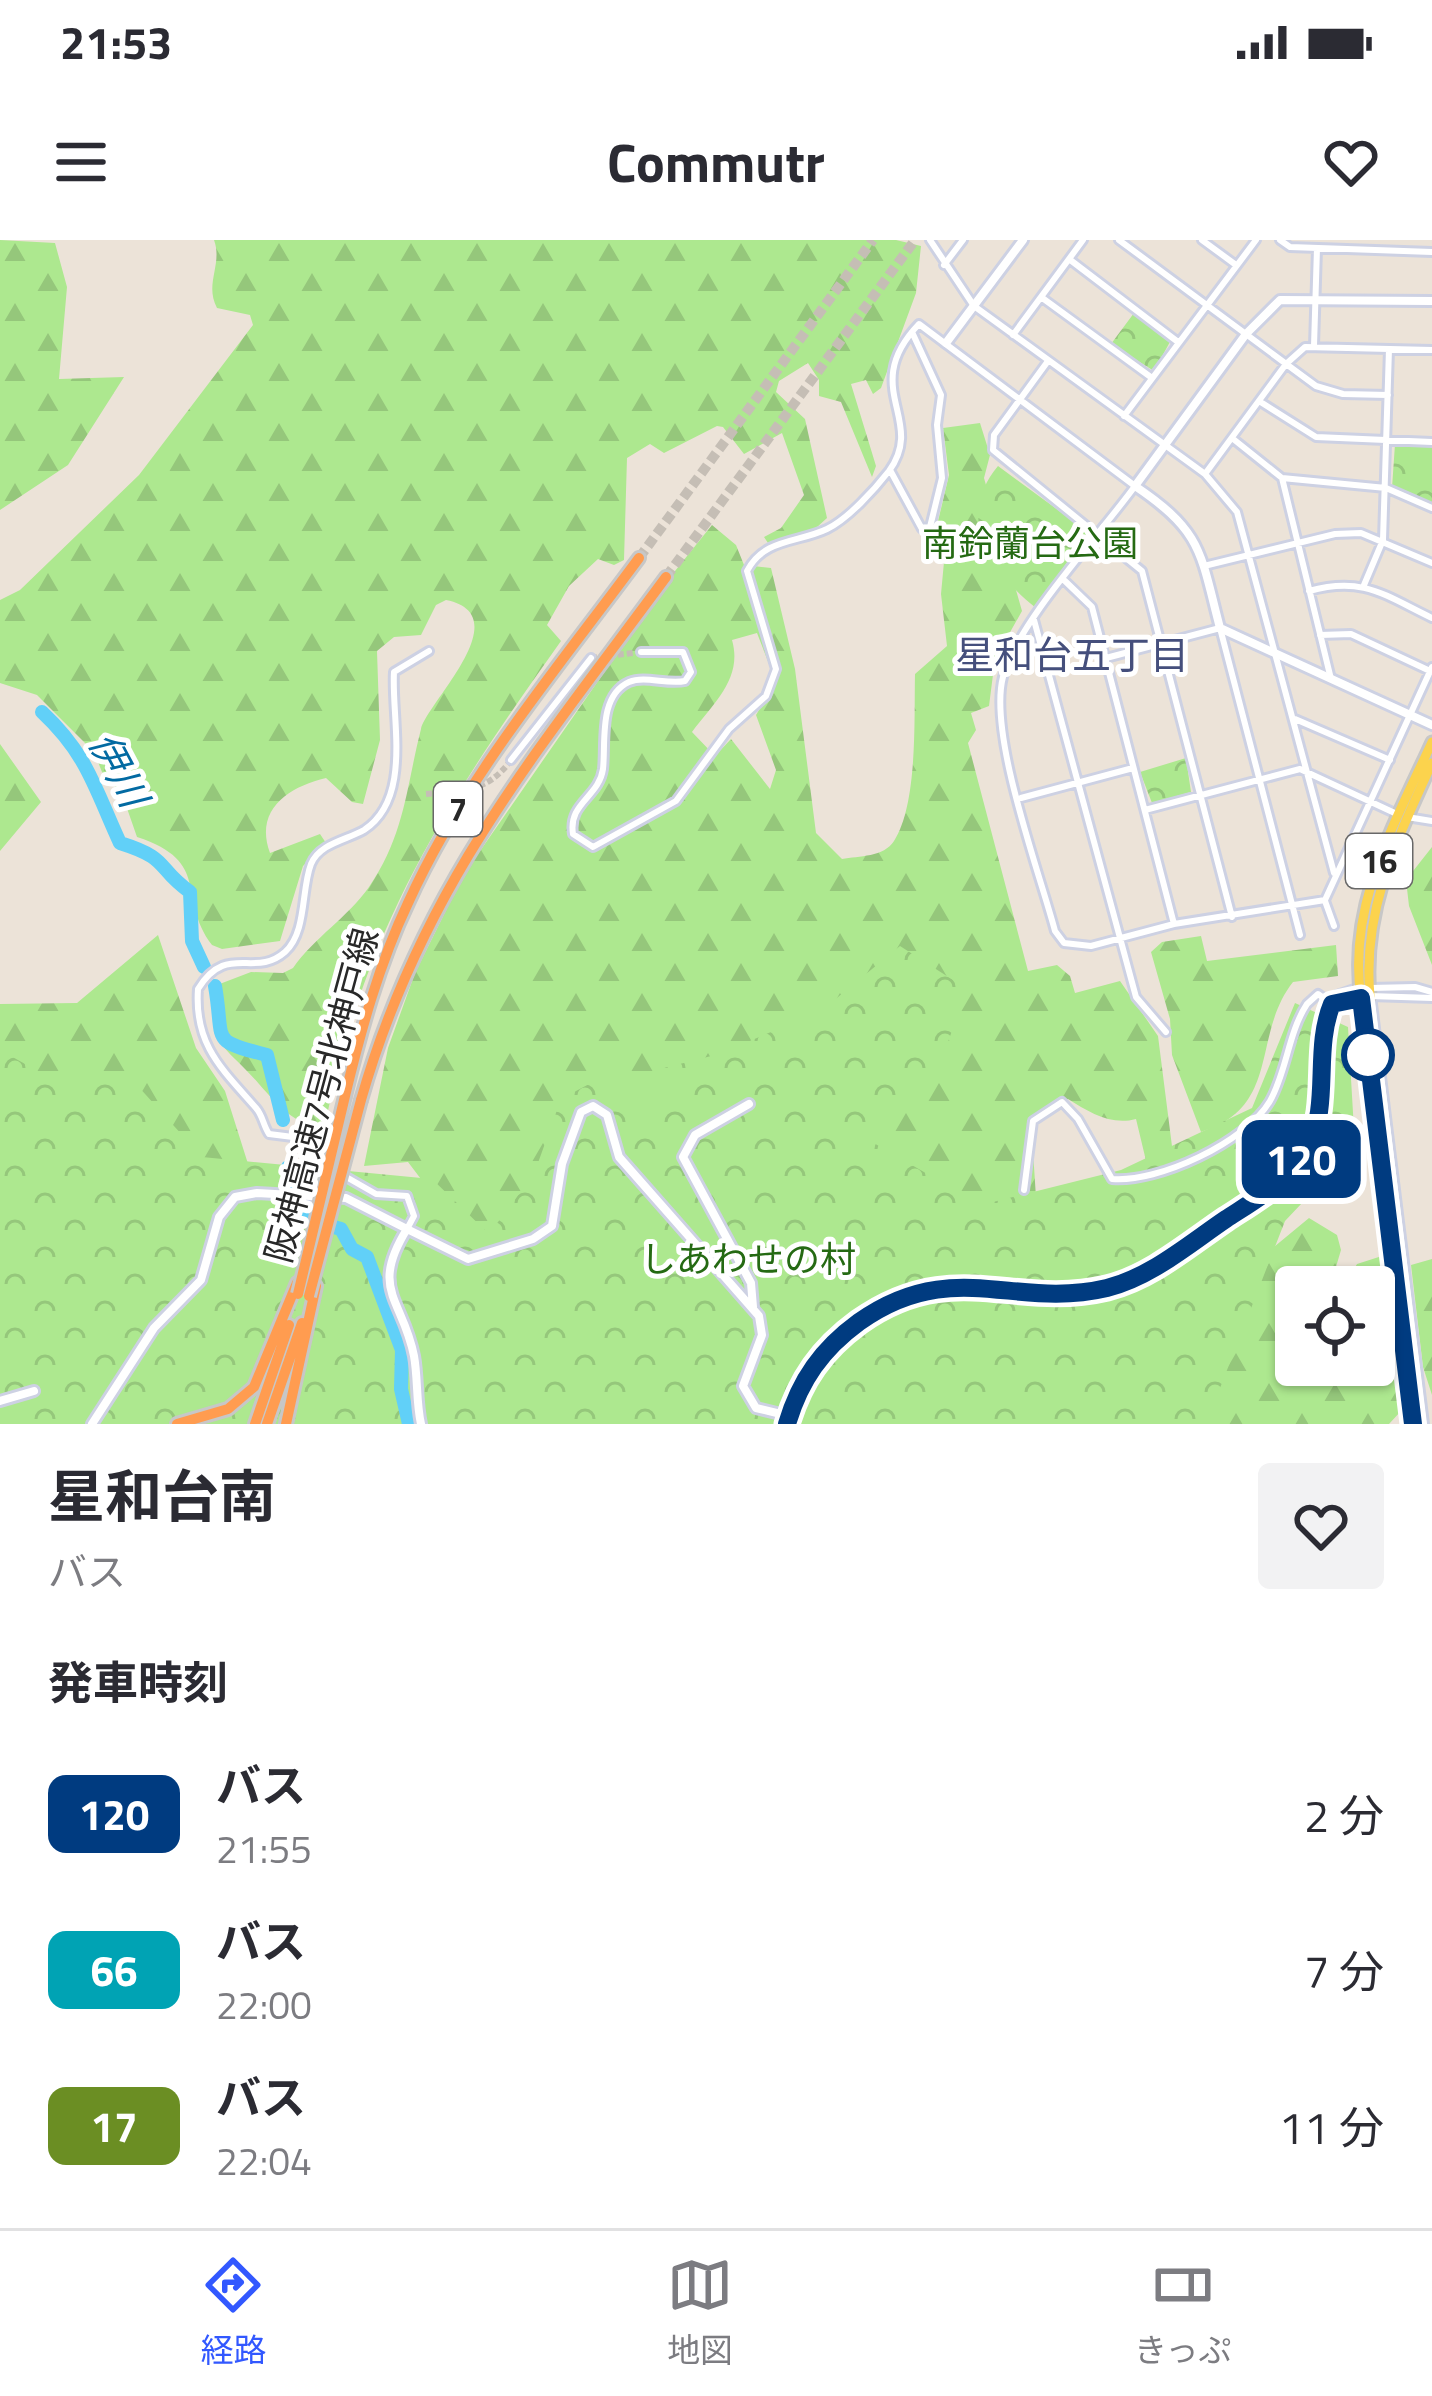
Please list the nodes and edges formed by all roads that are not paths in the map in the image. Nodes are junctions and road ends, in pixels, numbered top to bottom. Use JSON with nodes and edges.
{"nodes":[{"id":1,"x":930,"y":240,"type":"edge"},
{"id":2,"x":963,"y":240,"type":"edge"},
{"id":3,"x":1023,"y":240,"type":"edge"},
{"id":4,"x":1083,"y":240,"type":"edge"},
{"id":5,"x":1119,"y":240,"type":"edge"},
{"id":6,"x":1202,"y":240,"type":"edge"},
{"id":7,"x":1256,"y":240,"type":"edge"},
{"id":8,"x":1280,"y":240,"type":"edge"},
{"id":9,"x":1356,"y":240,"type":"edge"},
{"id":10,"x":1394,"y":240,"type":"edge"},
{"id":11,"x":1317,"y":248,"type":"junction"},
{"id":12,"x":1362,"y":250,"type":"junction"},
{"id":13,"x":1394,"y":251,"type":"junction"},
{"id":14,"x":1432,"y":252,"type":"edge"},
{"id":15,"x":1069,"y":259,"type":"junction"},
{"id":16,"x":944,"y":265,"type":"junction"},
{"id":17,"x":1236,"y":266,"type":"junction"},
{"id":18,"x":1041,"y":297,"type":"junction"},
{"id":19,"x":1316,"y":297,"type":"junction"},
{"id":20,"x":1432,"y":302,"type":"edge"},
{"id":21,"x":1207,"y":303,"type":"junction"},
{"id":22,"x":974,"y":306,"type":"junction"},
{"id":23,"x":911,"y":332,"type":"junction"},
{"id":24,"x":1013,"y":334,"type":"junction"},
{"id":25,"x":1246,"y":334,"type":"junction"},
{"id":26,"x":1178,"y":342,"type":"junction"},
{"id":27,"x":946,"y":343,"type":"junction"},
{"id":28,"x":1314,"y":346,"type":"junction"},
{"id":29,"x":1389,"y":349,"type":"junction"},
{"id":30,"x":1432,"y":350,"type":"edge"},
{"id":31,"x":1049,"y":361,"type":"junction"},
{"id":32,"x":1286,"y":364,"type":"junction"},
{"id":33,"x":1152,"y":378,"type":"junction"},
{"id":34,"x":1388,"y":395,"type":"junction"},
{"id":35,"x":1020,"y":400,"type":"junction"},
{"id":36,"x":1259,"y":400,"type":"junction"},
{"id":37,"x":1124,"y":416,"type":"junction"},
{"id":38,"x":1232,"y":438,"type":"junction"},
{"id":39,"x":1387,"y":441,"type":"junction"},
{"id":40,"x":1432,"y":442,"type":"edge"},
{"id":41,"x":1164,"y":445,"type":"junction"},
{"id":42,"x":890,"y":470,"type":"junction"},
{"id":43,"x":1205,"y":474,"type":"junction"},
{"id":44,"x":1282,"y":478,"type":"junction"},
{"id":45,"x":1135,"y":486,"type":"junction"},
{"id":46,"x":1386,"y":488,"type":"junction"},
{"id":47,"x":1432,"y":508,"type":"edge"},
{"id":48,"x":1100,"y":535,"type":"junction"},
{"id":49,"x":1383,"y":540,"type":"junction"},
{"id":50,"x":1296,"y":543,"type":"junction"},
{"id":51,"x":1251,"y":555,"type":"junction"},
{"id":52,"x":639,"y":558,"type":"tunnel mouth"},
{"id":53,"x":1432,"y":563,"type":"edge"},
{"id":54,"x":1204,"y":566,"type":"junction"},
{"id":55,"x":666,"y":577,"type":"tunnel mouth"},
{"id":56,"x":1065,"y":581,"type":"junction"},
{"id":57,"x":1364,"y":585,"type":"junction"},
{"id":58,"x":1309,"y":591,"type":"junction"},
{"id":59,"x":1432,"y":618,"type":"edge"},
{"id":60,"x":1034,"y":620,"type":"junction"},
{"id":61,"x":1220,"y":628,"type":"junction"},
{"id":62,"x":1320,"y":635,"type":"junction"},
{"id":63,"x":1161,"y":642,"type":"junction"},
{"id":64,"x":429,"y":651,"type":"dead end"},
{"id":65,"x":641,"y":652,"type":"tunnel mouth"},
{"id":66,"x":1278,"y":654,"type":"junction"},
{"id":67,"x":591,"y":658,"type":"tunnel mouth"},
{"id":68,"x":1106,"y":658,"type":"junction"},
{"id":69,"x":1431,"y":669,"type":"edge"},
{"id":70,"x":1331,"y":679,"type":"junction"},
{"id":71,"x":1410,"y":715,"type":"junction"},
{"id":72,"x":1295,"y":719,"type":"junction"},
{"id":73,"x":1432,"y":725,"type":"edge"},
{"id":74,"x":1432,"y":742,"type":"edge"},
{"id":75,"x":512,"y":760,"type":"tunnel mouth"},
{"id":76,"x":1390,"y":760,"type":"junction"},
{"id":77,"x":1432,"y":763,"type":"edge"},
{"id":78,"x":1133,"y":769,"type":"junction"},
{"id":79,"x":1309,"y":773,"type":"junction"},
{"id":80,"x":1260,"y":779,"type":"junction"},
{"id":81,"x":1077,"y":783,"type":"junction"},
{"id":82,"x":1199,"y":795,"type":"junction"},
{"id":83,"x":1019,"y":799,"type":"junction"},
{"id":84,"x":1370,"y":803,"type":"junction"},
{"id":85,"x":1144,"y":810,"type":"junction"},
{"id":86,"x":1403,"y":816,"type":"junction"},
{"id":87,"x":1432,"y":821,"type":"edge"},
{"id":88,"x":1335,"y":876,"type":"junction"},
{"id":89,"x":1325,"y":900,"type":"junction"},
{"id":90,"x":1292,"y":908,"type":"junction"},
{"id":91,"x":1232,"y":916,"type":"junction"},
{"id":92,"x":1174,"y":924,"type":"junction"},
{"id":93,"x":1334,"y":926,"type":"dead end"},
{"id":94,"x":1300,"y":935,"type":"dead end"},
{"id":95,"x":1119,"y":940,"type":"junction"},
{"id":96,"x":1365,"y":993,"type":"junction"},
{"id":97,"x":1432,"y":995,"type":"edge"},
{"id":98,"x":1332,"y":1004,"type":"junction"},
{"id":99,"x":1166,"y":1032,"type":"dead end"},
{"id":100,"x":749,"y":1104,"type":"dead end"},
{"id":101,"x":1024,"y":1190,"type":"dead end"},
{"id":102,"x":407,"y":1229,"type":"junction"},
{"id":103,"x":303,"y":1295,"type":"junction"},
{"id":104,"x":753,"y":1308,"type":"junction"},
{"id":105,"x":34,"y":1391,"type":"dead end"},
{"id":106,"x":0,"y":1401,"type":"edge"},
{"id":107,"x":215,"y":1413,"type":"junction"},
{"id":108,"x":788,"y":1420,"type":"edge"},
{"id":109,"x":92,"y":1424,"type":"edge"},
{"id":110,"x":177,"y":1424,"type":"edge"},
{"id":111,"x":197,"y":1424,"type":"edge"},
{"id":112,"x":255,"y":1424,"type":"edge"},
{"id":113,"x":266,"y":1424,"type":"edge"},
{"id":114,"x":286,"y":1424,"type":"edge"},
{"id":115,"x":421,"y":1424,"type":"edge"},
{"id":116,"x":1413,"y":1424,"type":"edge"},
{"id":117,"x":1423,"y":1424,"type":"edge"}],
"edges":[{"from":1,"to":16,"type":"street"},
{"from":2,"to":16,"type":"street"},
{"from":3,"to":22,"type":"street"},
{"from":4,"to":15,"type":"street"},
{"from":5,"to":21,"type":"street"},
{"from":6,"to":17,"type":"street"},
{"from":7,"to":17,"type":"street"},
{"from":8,"to":11,"type":"street"},
{"from":9,"to":12,"type":"street"},
{"from":10,"to":13,"type":"street"},
{"from":11,"to":12,"type":"street"},
{"from":11,"to":19,"type":"street"},
{"from":12,"to":13,"type":"street"},
{"from":13,"to":14,"type":"street"},
{"from":15,"to":18,"type":"street"},
{"from":15,"to":26,"type":"street"},
{"from":16,"to":22,"type":"street"},
{"from":17,"to":21,"type":"street"},
{"from":18,"to":24,"type":"street"},
{"from":18,"to":33,"type":"street"},
{"from":19,"to":20,"type":"street"},
{"from":19,"to":25,"type":"street"},
{"from":19,"to":28,"type":"street"},
{"from":21,"to":25,"type":"street"},
{"from":21,"to":26,"type":"street"},
{"from":22,"to":24,"type":"street"},
{"from":22,"to":27,"type":"street"},
{"from":23,"to":27,"type":"street"},
{"from":23,"to":42,"type":"street"},
{"from":23,"to":42,"type":"street"},
{"from":24,"to":31,"type":"street"},
{"from":25,"to":32,"type":"street"},
{"from":25,"to":41,"type":"street"},
{"from":26,"to":33,"type":"street"},
{"from":27,"to":35,"type":"street"},
{"from":28,"to":29,"type":"street"},
{"from":28,"to":32,"type":"street"},
{"from":29,"to":30,"type":"street"},
{"from":29,"to":34,"type":"street"},
{"from":31,"to":35,"type":"street"},
{"from":31,"to":37,"type":"street"},
{"from":32,"to":34,"type":"street"},
{"from":32,"to":36,"type":"street"},
{"from":33,"to":37,"type":"street"},
{"from":34,"to":39,"type":"street"},
{"from":35,"to":45,"type":"street"},
{"from":35,"to":48,"type":"street"},
{"from":36,"to":38,"type":"street"},
{"from":36,"to":39,"type":"street"},
{"from":37,"to":41,"type":"street"},
{"from":38,"to":43,"type":"street"},
{"from":38,"to":44,"type":"street"},
{"from":39,"to":40,"type":"street"},
{"from":39,"to":46,"type":"street"},
{"from":41,"to":43,"type":"street"},
{"from":41,"to":45,"type":"street"},
{"from":42,"to":65,"type":"street"},
{"from":43,"to":51,"type":"street"},
{"from":44,"to":46,"type":"street"},
{"from":44,"to":50,"type":"street"},
{"from":45,"to":48,"type":"street"},
{"from":45,"to":54,"type":"street"},
{"from":46,"to":47,"type":"street"},
{"from":46,"to":49,"type":"street"},
{"from":48,"to":56,"type":"street"},
{"from":48,"to":63,"type":"street"},
{"from":49,"to":50,"type":"street"},
{"from":49,"to":53,"type":"street"},
{"from":49,"to":57,"type":"street"},
{"from":50,"to":51,"type":"street"},
{"from":50,"to":58,"type":"street"},
{"from":51,"to":54,"type":"street"},
{"from":51,"to":66,"type":"street"},
{"from":52,"to":103,"type":"highway","name":"阪神高速7号北神戸線","number":"7","bridge":true},
{"from":54,"to":61,"type":"street"},
{"from":55,"to":103,"type":"highway","name":"阪神高速7号北神戸線","number":"7","bridge":true},
{"from":56,"to":60,"type":"street"},
{"from":56,"to":68,"type":"street"},
{"from":57,"to":58,"type":"street"},
{"from":57,"to":59,"type":"street"},
{"from":58,"to":62,"type":"street"},
{"from":60,"to":81,"type":"street"},
{"from":60,"to":83,"type":"street"},
{"from":61,"to":63,"type":"street"},
{"from":61,"to":66,"type":"street"},
{"from":61,"to":80,"type":"street"},
{"from":62,"to":69,"type":"street"},
{"from":62,"to":70,"type":"street"},
{"from":63,"to":68,"type":"street"},
{"from":63,"to":82,"type":"street"},
{"from":64,"to":102,"type":"street"},
{"from":66,"to":70,"type":"street"},
{"from":66,"to":72,"type":"street"},
{"from":67,"to":75,"type":"street"},
{"from":68,"to":78,"type":"street"},
{"from":69,"to":71,"type":"street"},
{"from":70,"to":71,"type":"street"},
{"from":71,"to":73,"type":"street"},
{"from":71,"to":76,"type":"street"},
{"from":72,"to":76,"type":"street"},
{"from":72,"to":79,"type":"street"},
{"from":74,"to":86,"type":"main road","number":"16"},
{"from":76,"to":84,"type":"street"},
{"from":77,"to":86,"type":"main road","number":"16"},
{"from":78,"to":81,"type":"street"},
{"from":78,"to":85,"type":"street"},
{"from":79,"to":80,"type":"street"},
{"from":79,"to":84,"type":"street"},
{"from":79,"to":88,"type":"street"},
{"from":80,"to":82,"type":"street"},
{"from":80,"to":90,"type":"street"},
{"from":81,"to":83,"type":"street"},
{"from":81,"to":95,"type":"street"},
{"from":82,"to":85,"type":"street"},
{"from":82,"to":91,"type":"street"},
{"from":83,"to":95,"type":"street"},
{"from":84,"to":86,"type":"street"},
{"from":84,"to":88,"type":"street"},
{"from":85,"to":92,"type":"street"},
{"from":86,"to":87,"type":"street"},
{"from":86,"to":96,"type":"main road","number":"16"},
{"from":88,"to":89,"type":"street"},
{"from":89,"to":90,"type":"street"},
{"from":89,"to":93,"type":"street"},
{"from":90,"to":91,"type":"street"},
{"from":90,"to":94,"type":"street"},
{"from":91,"to":92,"type":"street"},
{"from":92,"to":95,"type":"street"},
{"from":95,"to":99,"type":"street"},
{"from":96,"to":97,"type":"street"},
{"from":96,"to":98,"type":"street"},
{"from":96,"to":116,"type":"street"},
{"from":96,"to":117,"type":"street"},
{"from":98,"to":101,"type":"street"},
{"from":98,"to":108,"type":"street"},
{"from":100,"to":104,"type":"street"},
{"from":102,"to":104,"type":"street"},
{"from":102,"to":109,"type":"street"},
{"from":102,"to":115,"type":"street"},
{"from":103,"to":107,"type":"highway","number":"7"},
{"from":103,"to":112,"type":"highway","name":"阪神高速7号北神戸線","number":"7"},
{"from":103,"to":113,"type":"highway","name":"阪神高速7号北神戸線","number":"7"},
{"from":103,"to":114,"type":"highway","number":"7"},
{"from":104,"to":108,"type":"street"},
{"from":105,"to":106,"type":"street"},
{"from":107,"to":110,"type":"highway","number":"7"},
{"from":107,"to":111,"type":"highway"}]}
